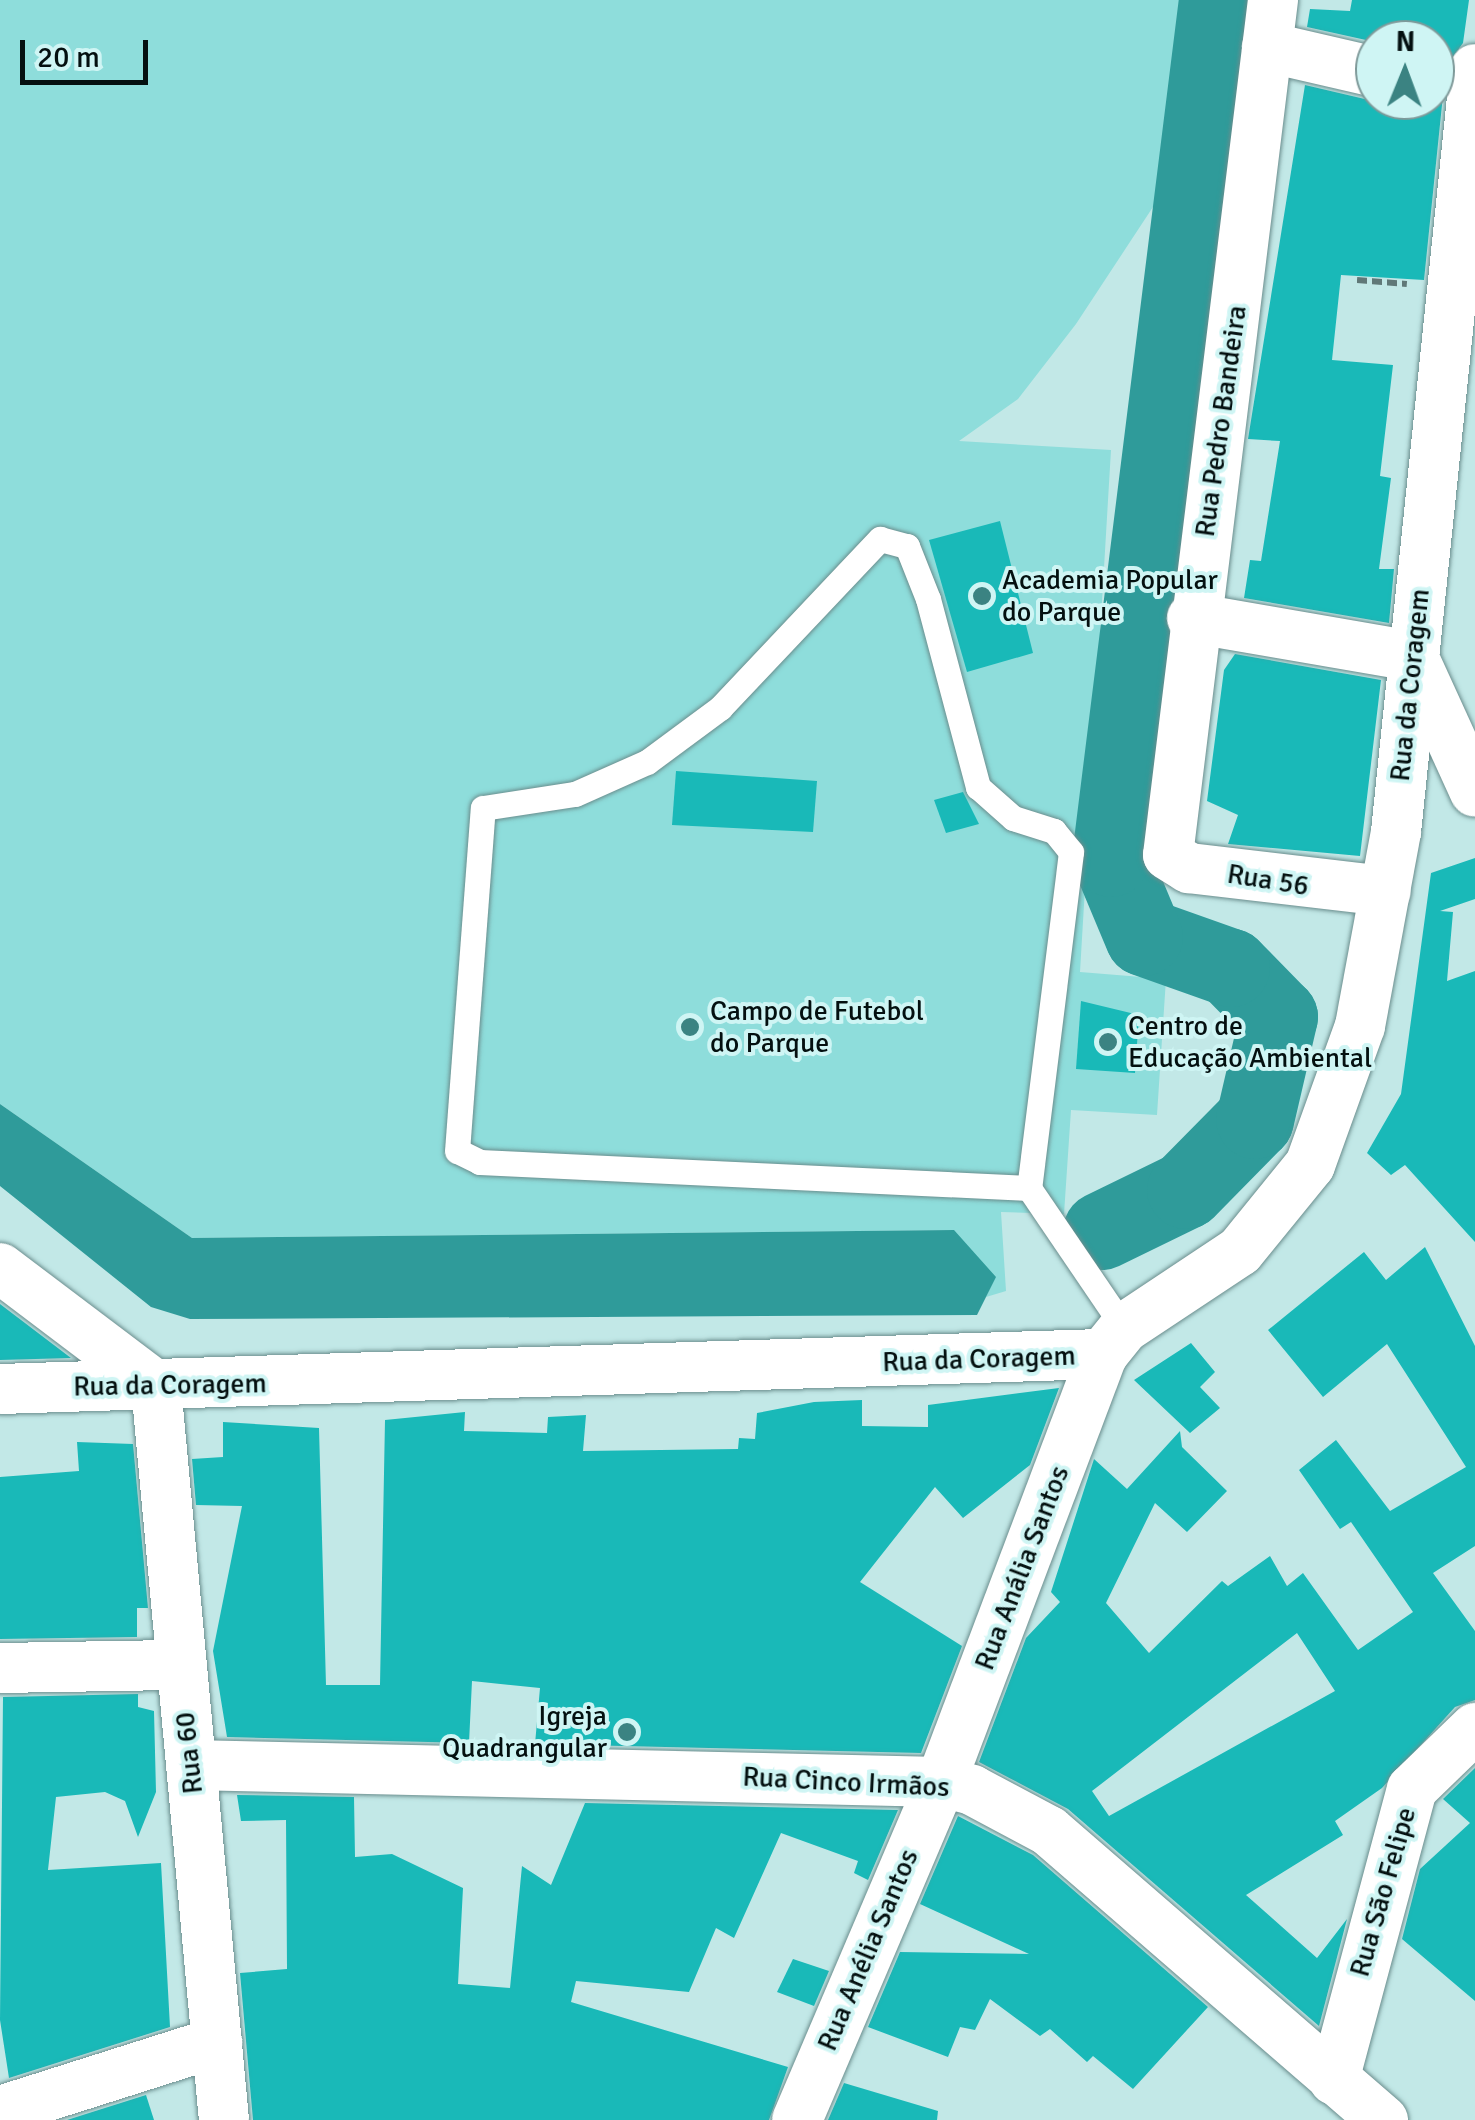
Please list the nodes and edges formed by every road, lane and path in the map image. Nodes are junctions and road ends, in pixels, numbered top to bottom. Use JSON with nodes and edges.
{"nodes":[{"id":1,"x":1270,"y":24,"type":"edge"},
{"id":2,"x":1355,"y":63,"type":"edge"},
{"id":3,"x":1464,"y":85,"type":"edge"},
{"id":4,"x":1192,"y":618,"type":"junction"},
{"id":5,"x":1413,"y":656,"type":"junction"},
{"id":6,"x":1475,"y":792,"type":"edge"},
{"id":7,"x":1398,"y":801,"type":"junction"},
{"id":8,"x":1475,"y":813,"type":"edge"},
{"id":9,"x":1168,"y":842,"type":"joint"},
{"id":10,"x":1386,"y":891,"type":"junction"},
{"id":11,"x":1029,"y":1188,"type":"junction"},
{"id":12,"x":0,"y":1268,"type":"edge"},
{"id":13,"x":1114,"y":1341,"type":"junction"},
{"id":14,"x":156,"y":1386,"type":"junction"},
{"id":15,"x":0,"y":1389,"type":"edge"},
{"id":16,"x":180,"y":1664,"type":"junction"},
{"id":17,"x":0,"y":1668,"type":"edge"},
{"id":18,"x":1475,"y":1728,"type":"edge"},
{"id":19,"x":191,"y":1765,"type":"junction"},
{"id":20,"x":941,"y":1782,"type":"junction"},
{"id":21,"x":217,"y":2042,"type":"junction"},
{"id":22,"x":1334,"y":2080,"type":"junction"},
{"id":23,"x":0,"y":2111,"type":"edge"},
{"id":24,"x":224,"y":2120,"type":"edge"},
{"id":25,"x":797,"y":2120,"type":"edge"},
{"id":26,"x":1383,"y":2120,"type":"edge"}],
"edges":[{"from":1,"to":2,"type":"street"},
{"from":1,"to":4,"type":"street","name":"Rua Pedro Bandeira"},
{"from":3,"to":5,"type":"street","name":"Rua da Coragem"},
{"from":4,"to":5,"type":"street"},
{"from":4,"to":9,"type":"street","name":"Rua Pedro Bandeira"},
{"from":5,"to":6,"type":"street"},
{"from":5,"to":7,"type":"street","name":"Rua da Coragem"},
{"from":7,"to":8,"type":"street"},
{"from":7,"to":10,"type":"street","name":"Rua da Coragem"},
{"from":9,"to":10,"type":"street","name":"Rua 56"},
{"from":10,"to":13,"type":"street","name":"Rua da Coragem"},
{"from":11,"to":11,"type":"lane"},
{"from":11,"to":13,"type":"lane"},
{"from":12,"to":14,"type":"street"},
{"from":13,"to":14,"type":"street","name":"Rua da Coragem"},
{"from":13,"to":20,"type":"street","name":"Rua Anália Santos"},
{"from":14,"to":15,"type":"street","name":"Rua da Coragem"},
{"from":14,"to":16,"type":"street","name":"Rua 60"},
{"from":16,"to":17,"type":"street"},
{"from":16,"to":19,"type":"street","name":"Rua 60"},
{"from":18,"to":22,"type":"street","name":"Rua São Felipe"},
{"from":19,"to":20,"type":"street","name":"Rua Cinco Irmãos"},
{"from":19,"to":21,"type":"street","name":"Rua 60"},
{"from":20,"to":22,"type":"street","name":"Rua Cinco Irmãos"},
{"from":20,"to":25,"type":"street","name":"Rua Anélia Santos"},
{"from":21,"to":23,"type":"street"},
{"from":21,"to":24,"type":"street","name":"Rua 60"},
{"from":22,"to":26,"type":"street","name":"Rua Cinco Irmãos"}]}
